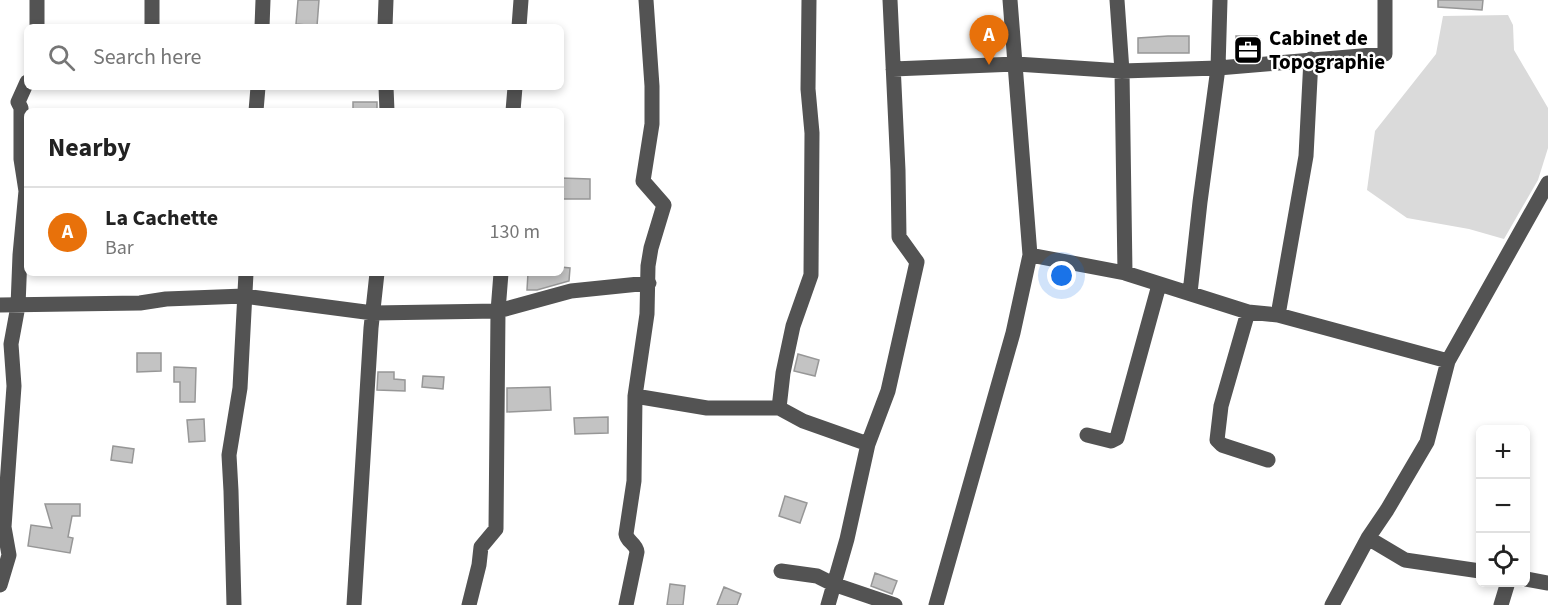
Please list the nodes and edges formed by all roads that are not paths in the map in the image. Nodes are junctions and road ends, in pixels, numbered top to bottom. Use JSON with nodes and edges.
{"nodes":[{"id":1,"x":37,"y":0,"type":"edge"},
{"id":2,"x":152,"y":0,"type":"edge"},
{"id":3,"x":263,"y":0,"type":"edge"},
{"id":4,"x":386,"y":0,"type":"edge"},
{"id":5,"x":521,"y":0,"type":"edge"},
{"id":6,"x":646,"y":0,"type":"edge"},
{"id":7,"x":809,"y":0,"type":"edge"},
{"id":8,"x":890,"y":0,"type":"edge"},
{"id":9,"x":1010,"y":0,"type":"edge"},
{"id":10,"x":1117,"y":0,"type":"edge"},
{"id":11,"x":1220,"y":0,"type":"edge"},
{"id":12,"x":1385,"y":0,"type":"edge"},
{"id":13,"x":37,"y":24,"type":"edge"},
{"id":14,"x":152,"y":24,"type":"edge"},
{"id":15,"x":262,"y":24,"type":"edge"},
{"id":16,"x":385,"y":24,"type":"edge"},
{"id":17,"x":519,"y":24,"type":"edge"},
{"id":18,"x":1311,"y":59,"type":"junction"},
{"id":19,"x":1016,"y":64,"type":"junction"},
{"id":20,"x":1218,"y":68,"type":"junction"},
{"id":21,"x":893,"y":69,"type":"junction"},
{"id":22,"x":1122,"y":71,"type":"junction"},
{"id":23,"x":24,"y":89,"type":"edge"},
{"id":24,"x":258,"y":90,"type":"edge"},
{"id":25,"x":386,"y":90,"type":"edge"},
{"id":26,"x":514,"y":90,"type":"edge"},
{"id":27,"x":256,"y":108,"type":"edge"},
{"id":28,"x":387,"y":108,"type":"edge"},
{"id":29,"x":513,"y":108,"type":"edge"},
{"id":30,"x":24,"y":178,"type":"edge"},
{"id":31,"x":1548,"y":183,"type":"edge"},
{"id":32,"x":24,"y":212,"type":"edge"},
{"id":33,"x":1030,"y":255,"type":"junction"},
{"id":34,"x":1125,"y":273,"type":"junction"},
{"id":35,"x":246,"y":276,"type":"edge"},
{"id":36,"x":377,"y":276,"type":"edge"},
{"id":37,"x":501,"y":276,"type":"edge"},
{"id":38,"x":649,"y":283,"type":"junction"},
{"id":39,"x":1160,"y":285,"type":"junction"},
{"id":40,"x":1190,"y":293,"type":"junction"},
{"id":41,"x":244,"y":296,"type":"junction"},
{"id":42,"x":0,"y":304,"type":"edge"},
{"id":43,"x":18,"y":306,"type":"junction"},
{"id":44,"x":498,"y":311,"type":"junction"},
{"id":45,"x":1248,"y":312,"type":"junction"},
{"id":46,"x":373,"y":313,"type":"junction"},
{"id":47,"x":1278,"y":315,"type":"junction"},
{"id":48,"x":1448,"y":361,"type":"junction"},
{"id":49,"x":635,"y":396,"type":"junction"},
{"id":50,"x":779,"y":408,"type":"junction"},
{"id":51,"x":1087,"y":435,"type":"dead end"},
{"id":52,"x":868,"y":444,"type":"junction"},
{"id":53,"x":1268,"y":460,"type":"dead end"},
{"id":54,"x":1368,"y":538,"type":"junction"},
{"id":55,"x":1476,"y":570,"type":"edge"},
{"id":56,"x":781,"y":571,"type":"dead end"},
{"id":57,"x":1530,"y":580,"type":"edge"},
{"id":58,"x":1548,"y":583,"type":"edge"},
{"id":59,"x":833,"y":584,"type":"junction"},
{"id":60,"x":0,"y":585,"type":"edge"},
{"id":61,"x":1507,"y":587,"type":"edge"},
{"id":62,"x":234,"y":605,"type":"edge"},
{"id":63,"x":354,"y":605,"type":"edge"},
{"id":64,"x":469,"y":605,"type":"edge"},
{"id":65,"x":626,"y":605,"type":"edge"},
{"id":66,"x":828,"y":605,"type":"edge"},
{"id":67,"x":895,"y":605,"type":"edge"},
{"id":68,"x":936,"y":605,"type":"edge"},
{"id":69,"x":1332,"y":605,"type":"edge"},
{"id":70,"x":1502,"y":605,"type":"edge"}],
"edges":[{"from":1,"to":13,"type":"street"},
{"from":2,"to":14,"type":"street"},
{"from":3,"to":15,"type":"street"},
{"from":4,"to":16,"type":"street"},
{"from":5,"to":17,"type":"street"},
{"from":6,"to":38,"type":"street"},
{"from":7,"to":50,"type":"street"},
{"from":8,"to":21,"type":"street"},
{"from":9,"to":19,"type":"street"},
{"from":10,"to":22,"type":"street"},
{"from":11,"to":20,"type":"street"},
{"from":12,"to":18,"type":"street"},
{"from":18,"to":20,"type":"street"},
{"from":18,"to":47,"type":"street"},
{"from":19,"to":21,"type":"street"},
{"from":19,"to":22,"type":"street"},
{"from":19,"to":33,"type":"street"},
{"from":20,"to":22,"type":"street"},
{"from":20,"to":40,"type":"street"},
{"from":21,"to":52,"type":"street"},
{"from":22,"to":34,"type":"street"},
{"from":23,"to":30,"type":"street"},
{"from":24,"to":27,"type":"street"},
{"from":25,"to":28,"type":"street"},
{"from":26,"to":29,"type":"street"},
{"from":31,"to":48,"type":"street"},
{"from":32,"to":43,"type":"street"},
{"from":33,"to":34,"type":"street"},
{"from":33,"to":68,"type":"street"},
{"from":34,"to":39,"type":"street"},
{"from":35,"to":41,"type":"street"},
{"from":36,"to":46,"type":"street"},
{"from":37,"to":44,"type":"street"},
{"from":38,"to":44,"type":"street"},
{"from":38,"to":49,"type":"street"},
{"from":39,"to":40,"type":"street"},
{"from":39,"to":51,"type":"street"},
{"from":40,"to":45,"type":"street"},
{"from":41,"to":43,"type":"street"},
{"from":41,"to":46,"type":"street"},
{"from":41,"to":62,"type":"street"},
{"from":42,"to":43,"type":"street"},
{"from":43,"to":60,"type":"street"},
{"from":44,"to":46,"type":"street"},
{"from":44,"to":64,"type":"street"},
{"from":45,"to":47,"type":"street"},
{"from":45,"to":53,"type":"street"},
{"from":46,"to":63,"type":"street"},
{"from":47,"to":48,"type":"street"},
{"from":48,"to":54,"type":"street"},
{"from":49,"to":50,"type":"street"},
{"from":49,"to":65,"type":"street"},
{"from":50,"to":52,"type":"street"},
{"from":52,"to":59,"type":"street"},
{"from":54,"to":55,"type":"street"},
{"from":54,"to":69,"type":"street"},
{"from":56,"to":59,"type":"street"},
{"from":57,"to":58,"type":"street"},
{"from":59,"to":66,"type":"street"},
{"from":59,"to":67,"type":"street"},
{"from":61,"to":70,"type":"street"}]}
